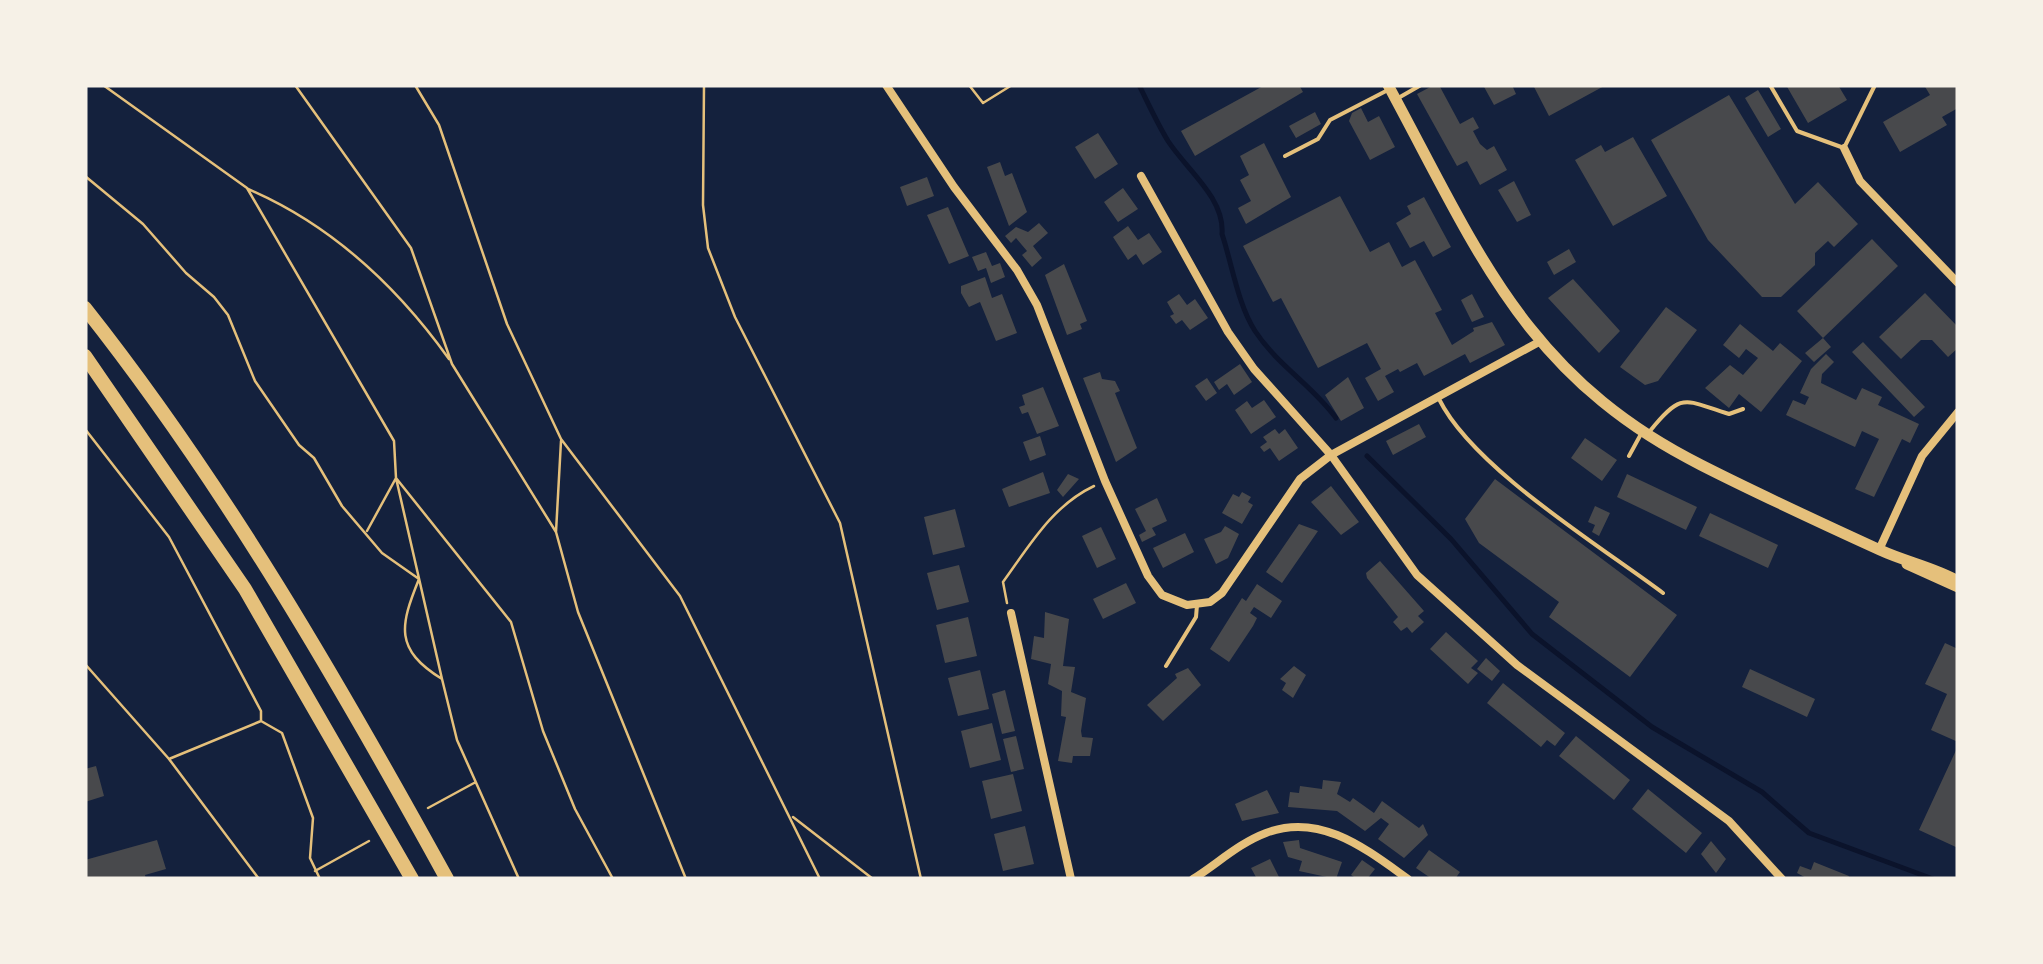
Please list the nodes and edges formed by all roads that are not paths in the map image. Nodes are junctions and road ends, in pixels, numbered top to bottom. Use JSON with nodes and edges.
{"nodes":[{"id":1,"x":886,"y":85,"type":"edge"},
{"id":2,"x":1421,"y":85,"type":"edge"},
{"id":3,"x":1770,"y":85,"type":"edge"},
{"id":4,"x":1875,"y":85,"type":"edge"},
{"id":5,"x":1391,"y":91,"type":"edge"},
{"id":6,"x":1844,"y":148,"type":"junction"},
{"id":7,"x":1285,"y":156,"type":"dead end"},
{"id":8,"x":1141,"y":176,"type":"dead end"},
{"id":9,"x":1958,"y":283,"type":"edge"},
{"id":10,"x":85,"y":308,"type":"edge"},
{"id":11,"x":1539,"y":342,"type":"junction"},
{"id":12,"x":85,"y":356,"type":"edge"},
{"id":13,"x":1440,"y":399,"type":"junction"},
{"id":14,"x":1743,"y":410,"type":"dead end"},
{"id":15,"x":1958,"y":412,"type":"edge"},
{"id":16,"x":1644,"y":433,"type":"junction"},
{"id":17,"x":1331,"y":455,"type":"junction"},
{"id":18,"x":1629,"y":456,"type":"dead end"},
{"id":19,"x":1879,"y":550,"type":"junction"},
{"id":20,"x":1958,"y":584,"type":"edge"},
{"id":21,"x":1663,"y":593,"type":"dead end"},
{"id":22,"x":1196,"y":604,"type":"junction"},
{"id":23,"x":1011,"y":613,"type":"dead end"},
{"id":24,"x":1166,"y":666,"type":"dead end"},
{"id":25,"x":412,"y":879,"type":"edge"},
{"id":26,"x":447,"y":879,"type":"edge"},
{"id":27,"x":1071,"y":879,"type":"edge"},
{"id":28,"x":1193,"y":879,"type":"edge"},
{"id":29,"x":1408,"y":879,"type":"edge"},
{"id":30,"x":1782,"y":879,"type":"edge"}],
"edges":[{"from":1,"to":22,"type":"street"},
{"from":2,"to":5,"type":"lane"},
{"from":3,"to":6,"type":"lane"},
{"from":4,"to":6,"type":"lane"},
{"from":5,"to":7,"type":"lane"},
{"from":5,"to":11,"type":"main road"},
{"from":6,"to":9,"type":"street"},
{"from":8,"to":17,"type":"street"},
{"from":10,"to":26,"type":"highway"},
{"from":11,"to":13,"type":"street"},
{"from":11,"to":16,"type":"main road"},
{"from":12,"to":25,"type":"highway"},
{"from":13,"to":17,"type":"street"},
{"from":13,"to":21,"type":"lane"},
{"from":14,"to":16,"type":"lane"},
{"from":15,"to":19,"type":"street"},
{"from":16,"to":18,"type":"lane"},
{"from":16,"to":19,"type":"main road"},
{"from":17,"to":22,"type":"street"},
{"from":17,"to":30,"type":"street"},
{"from":19,"to":20,"type":"main road"},
{"from":22,"to":24,"type":"lane"},
{"from":23,"to":27,"type":"street"},
{"from":28,"to":29,"type":"street"}]}
